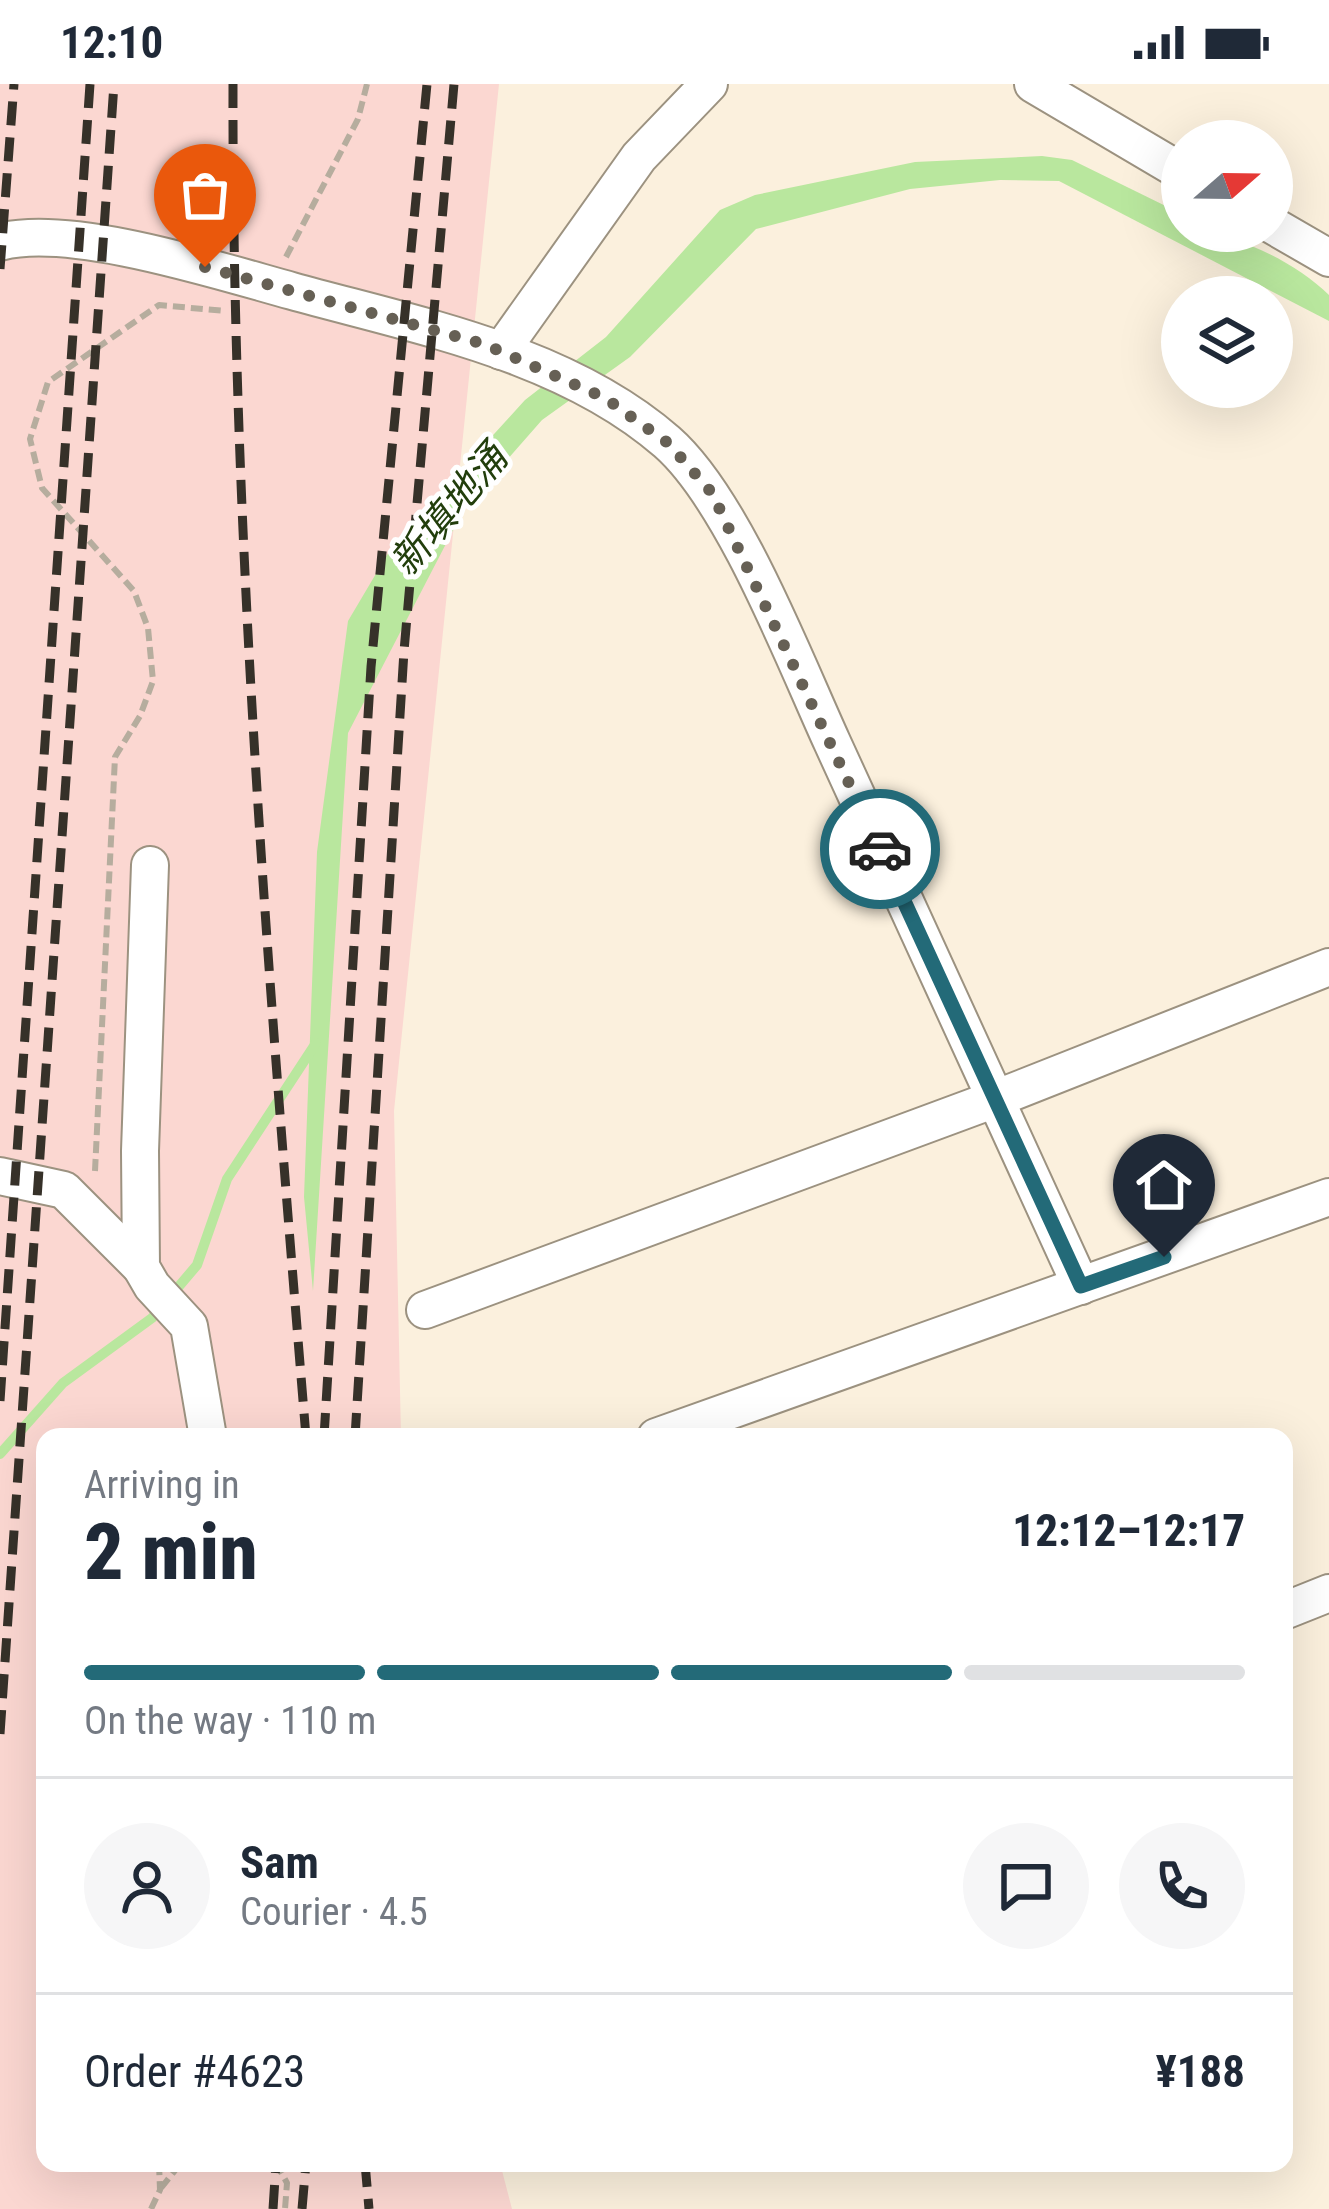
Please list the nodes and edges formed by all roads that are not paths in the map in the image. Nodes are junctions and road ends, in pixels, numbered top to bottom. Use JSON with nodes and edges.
{"nodes":[{"id":1,"x":709,"y":84,"type":"edge"},
{"id":2,"x":1033,"y":84,"type":"edge"},
{"id":3,"x":1161,"y":160,"type":"edge"},
{"id":4,"x":1293,"y":237,"type":"edge"},
{"id":5,"x":0,"y":242,"type":"edge"},
{"id":6,"x":1329,"y":258,"type":"edge"},
{"id":7,"x":501,"y":351,"type":"junction"},
{"id":8,"x":150,"y":865,"type":"dead end"},
{"id":9,"x":1329,"y":967,"type":"edge"},
{"id":10,"x":995,"y":1099,"type":"junction"},
{"id":11,"x":0,"y":1176,"type":"edge"},
{"id":12,"x":1329,"y":1197,"type":"edge"},
{"id":13,"x":147,"y":1276,"type":"junction"},
{"id":14,"x":1081,"y":1286,"type":"junction"},
{"id":15,"x":425,"y":1310,"type":"dead end"},
{"id":16,"x":207,"y":1428,"type":"edge"},
{"id":17,"x":681,"y":1428,"type":"edge"},
{"id":18,"x":1329,"y":1594,"type":"edge"},
{"id":19,"x":1293,"y":1608,"type":"edge"}],
"edges":[{"from":1,"to":7,"type":"street"},
{"from":2,"to":3,"type":"street"},
{"from":4,"to":6,"type":"street"},
{"from":5,"to":7,"type":"street"},
{"from":7,"to":10,"type":"street"},
{"from":8,"to":13,"type":"street"},
{"from":9,"to":10,"type":"street"},
{"from":10,"to":14,"type":"street"},
{"from":10,"to":15,"type":"street"},
{"from":11,"to":13,"type":"street"},
{"from":12,"to":14,"type":"street"},
{"from":13,"to":16,"type":"street"},
{"from":14,"to":17,"type":"street"},
{"from":18,"to":19,"type":"street"}]}
